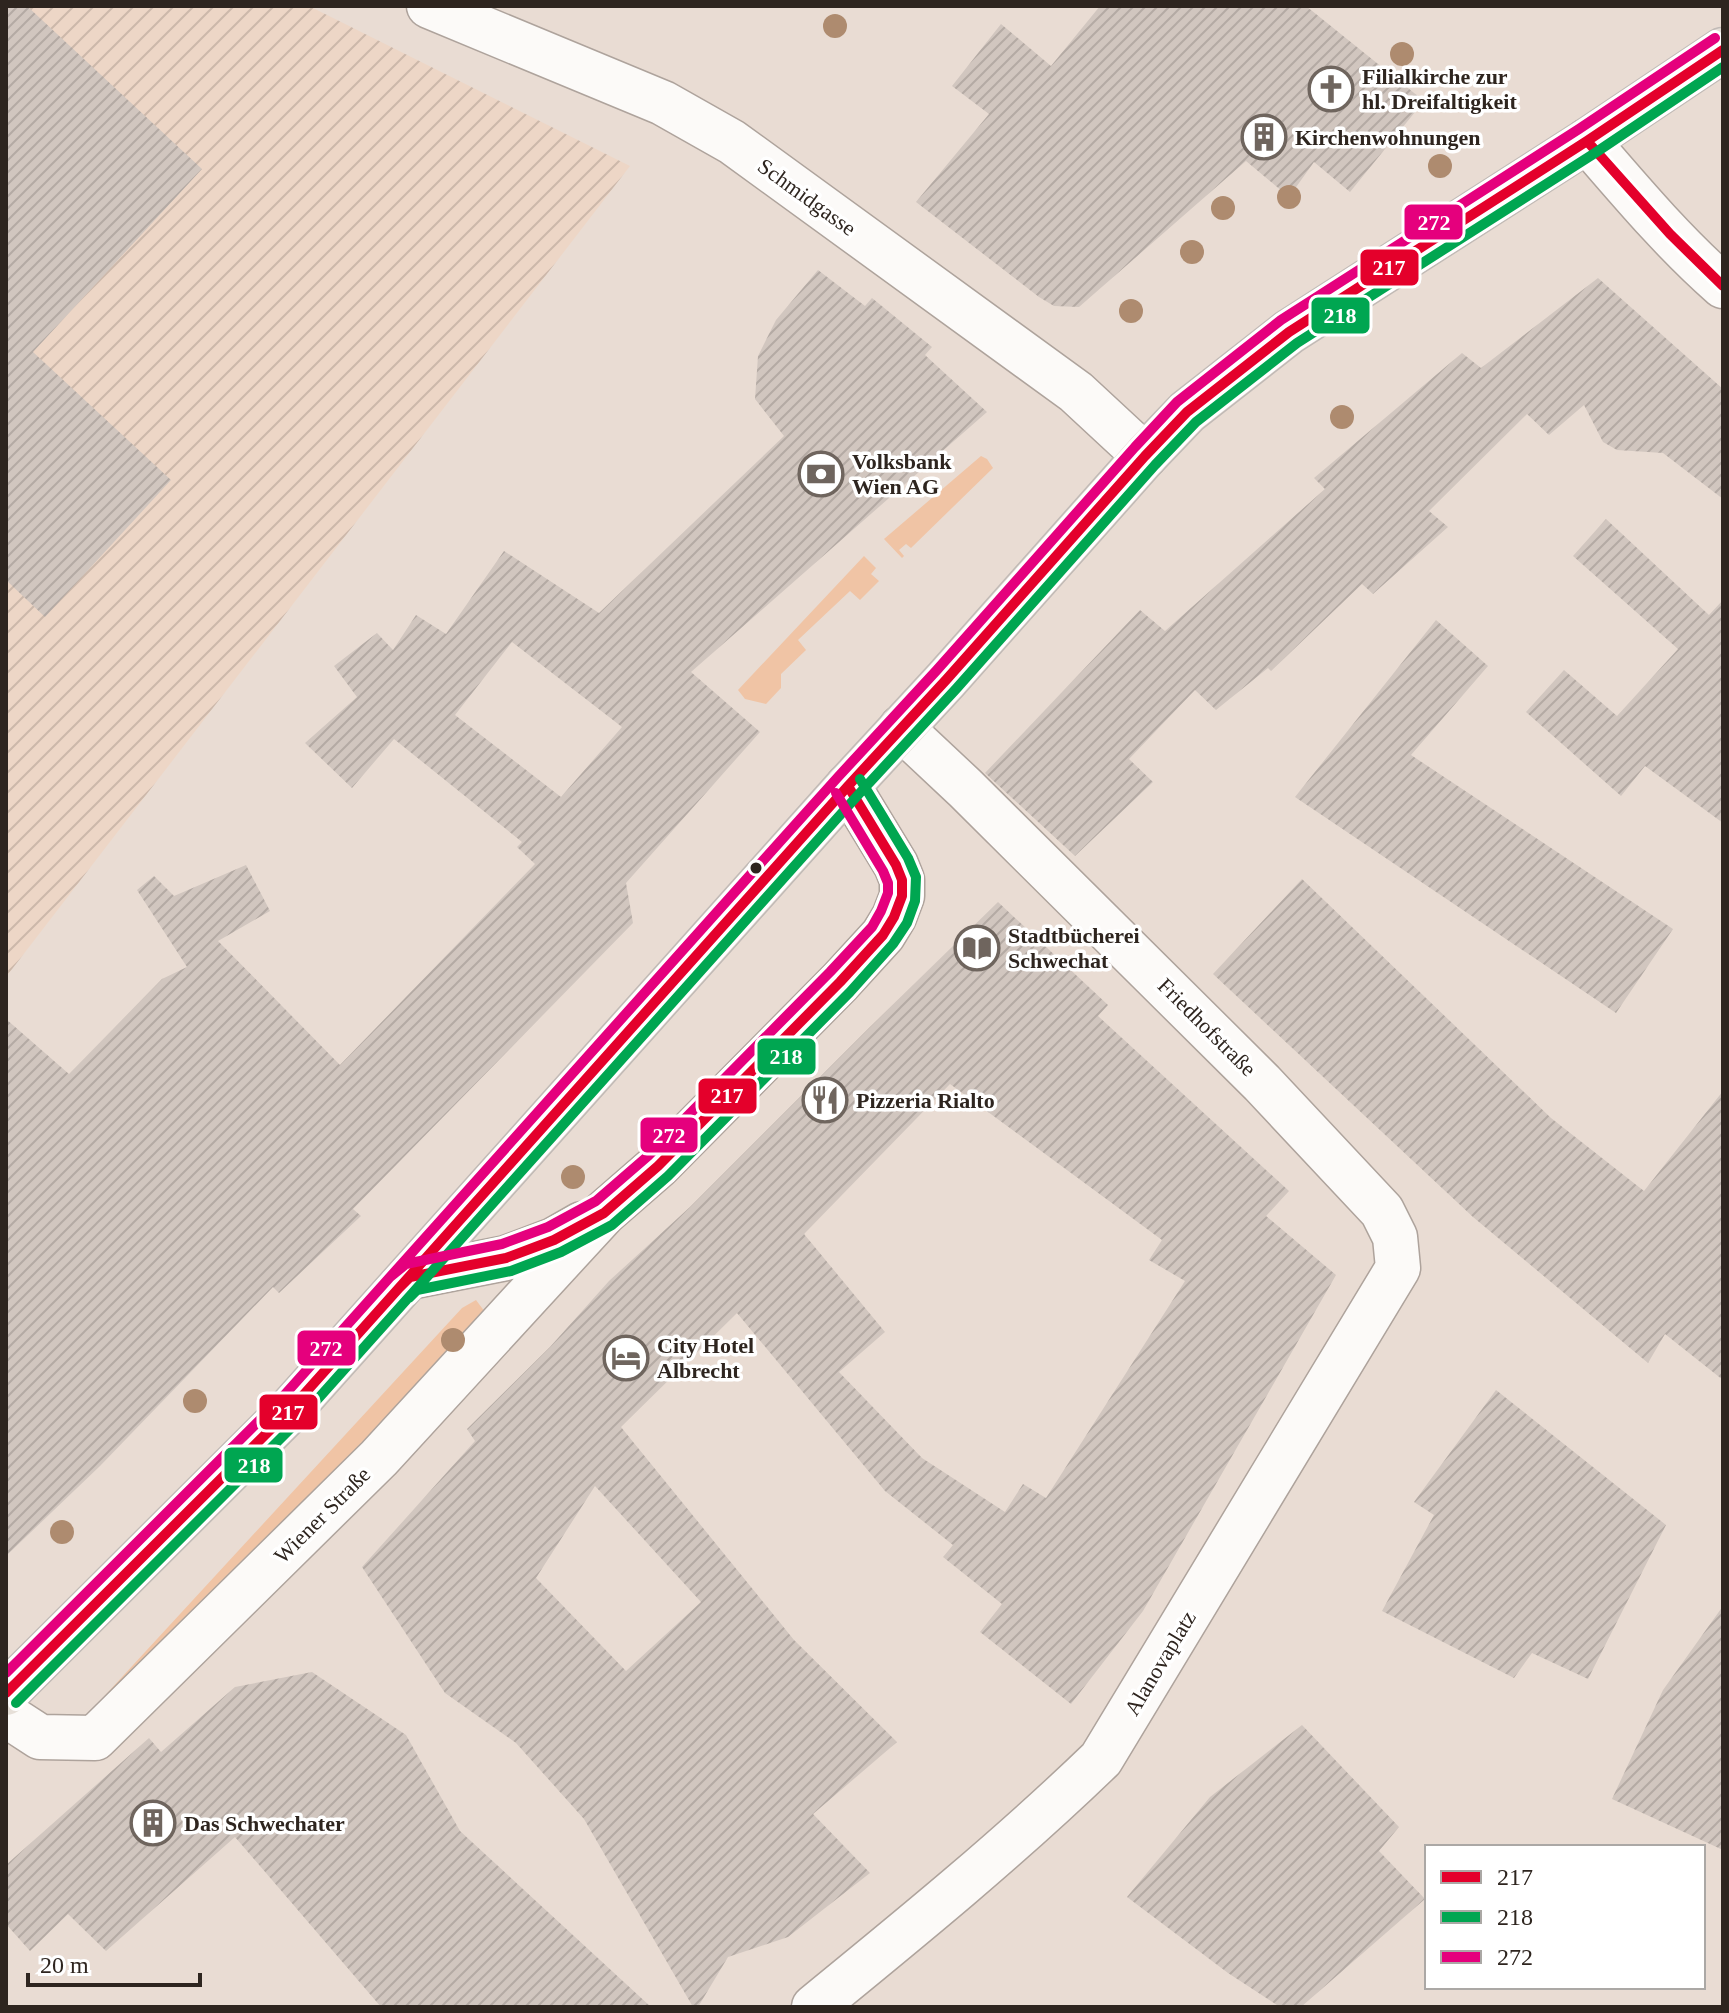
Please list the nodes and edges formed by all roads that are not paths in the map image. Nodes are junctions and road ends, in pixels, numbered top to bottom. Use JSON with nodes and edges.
{"nodes":[{"id":1,"x":429,"y":6,"type":"edge"},
{"id":2,"x":1723,"y":50,"type":"edge"},
{"id":3,"x":1587,"y":141,"type":"junction"},
{"id":4,"x":1723,"y":286,"type":"edge"},
{"id":5,"x":1145,"y":456,"type":"junction"},
{"id":6,"x":901,"y":728,"type":"junction"},
{"id":7,"x":848,"y":786,"type":"junction"},
{"id":8,"x":604,"y":1213,"type":"junction"},
{"id":9,"x":1395,"y":1237,"type":"joint"},
{"id":10,"x":410,"y":1277,"type":"junction"},
{"id":11,"x":6,"y":1693,"type":"edge"},
{"id":12,"x":6,"y":1715,"type":"edge"},
{"id":13,"x":814,"y":2007,"type":"edge"}],
"edges":[{"from":1,"to":5,"type":"street","name":"Schmidgasse"},
{"from":2,"to":3,"type":"main road"},
{"from":3,"to":4,"type":"street"},
{"from":3,"to":5,"type":"main road"},
{"from":5,"to":6,"type":"main road"},
{"from":6,"to":7,"type":"main road"},
{"from":6,"to":9,"type":"street","name":"Friedhofstraße"},
{"from":7,"to":8,"type":"street","name":"Wiener Straße"},
{"from":7,"to":10,"type":"main road"},
{"from":8,"to":10,"type":"street","name":"Wiener Straße"},
{"from":8,"to":12,"type":"street","name":"Wiener Straße"},
{"from":9,"to":13,"type":"street","name":"Alanovaplatz"},
{"from":10,"to":11,"type":"main road"}]}
